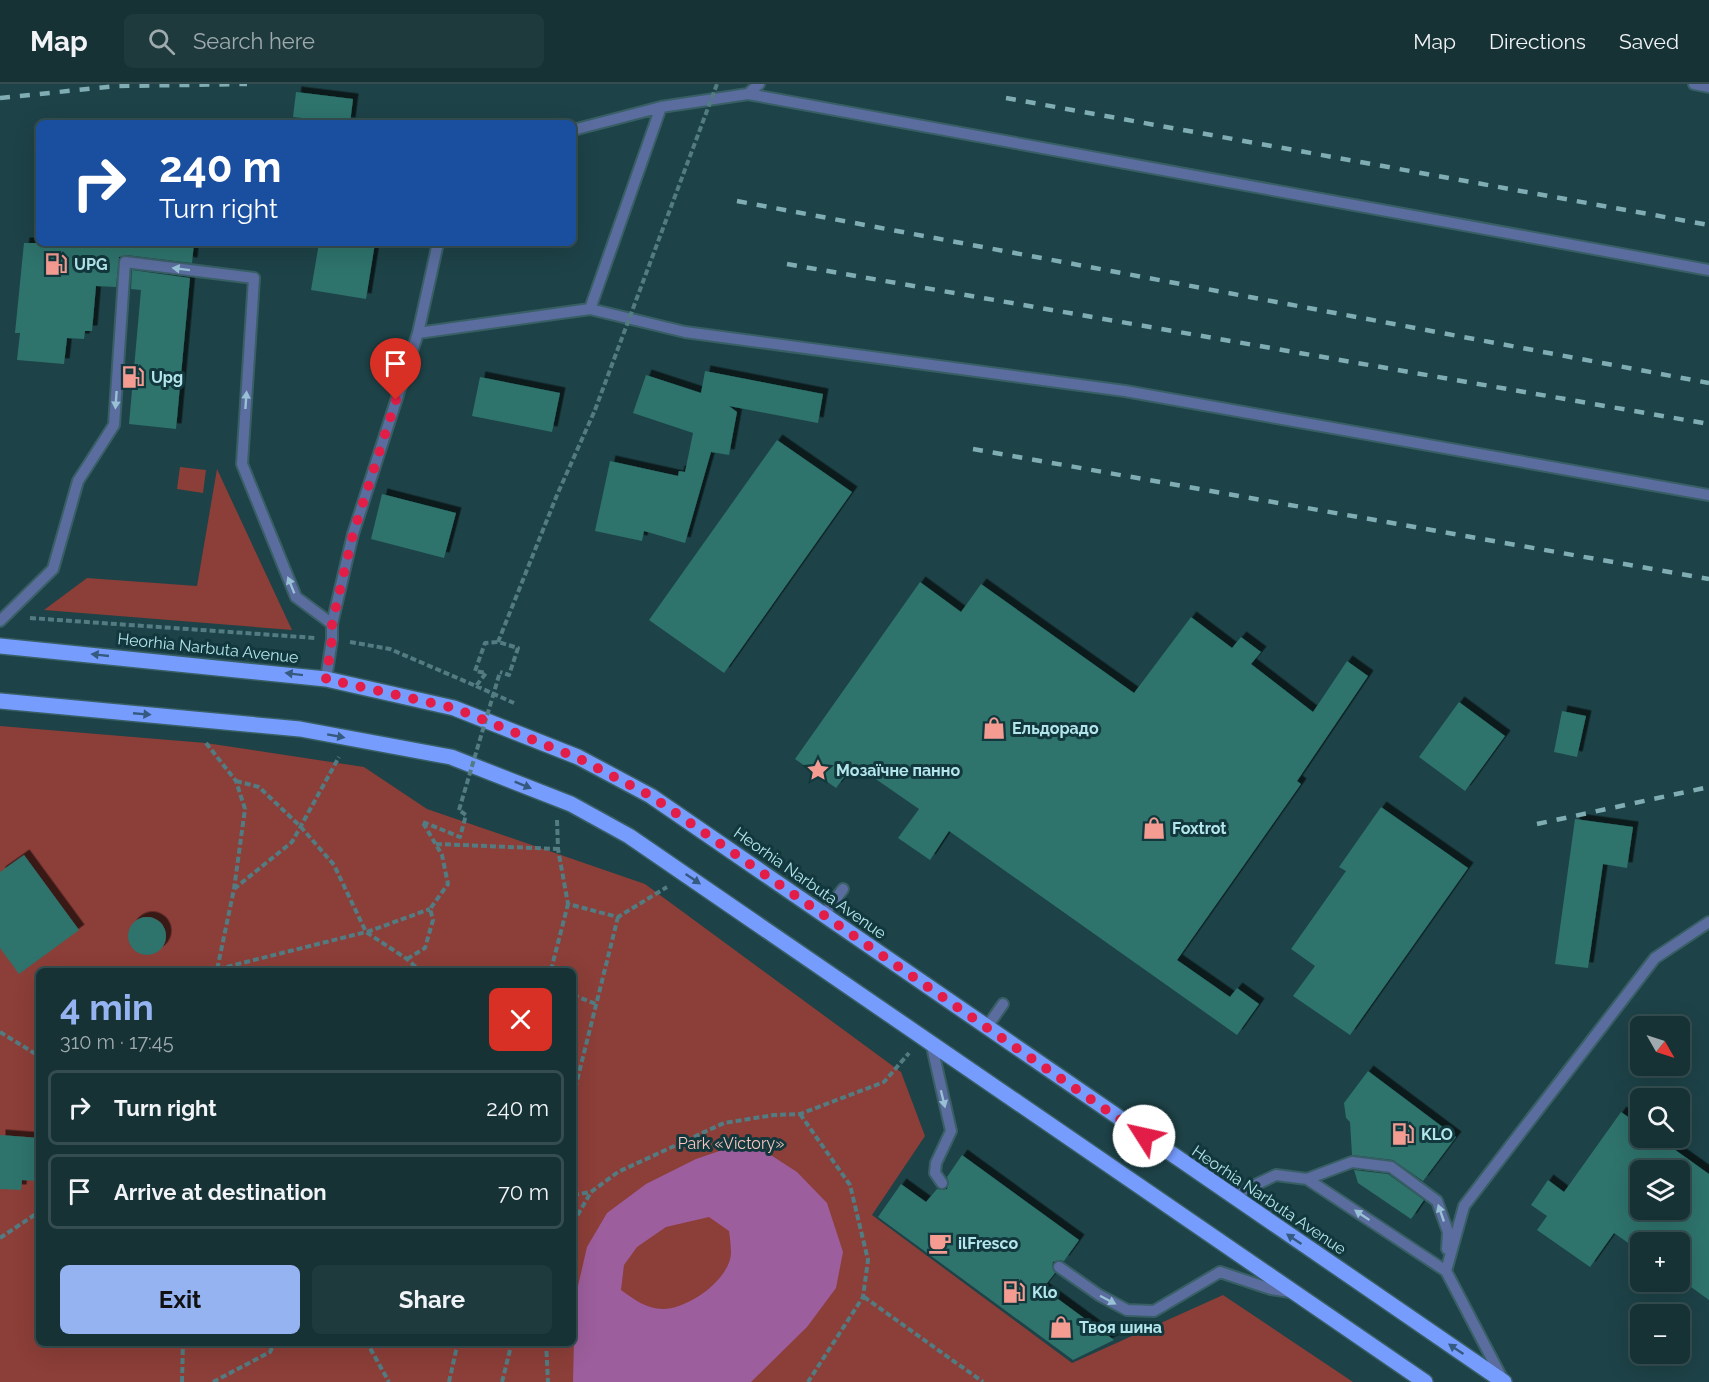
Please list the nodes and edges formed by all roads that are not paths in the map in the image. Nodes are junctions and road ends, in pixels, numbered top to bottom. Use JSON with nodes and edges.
{"nodes":[{"id":1,"x":759,"y":84,"type":"edge"},
{"id":2,"x":1694,"y":84,"type":"edge"},
{"id":3,"x":1709,"y":87,"type":"edge"},
{"id":4,"x":748,"y":94,"type":"junction"},
{"id":5,"x":661,"y":108,"type":"junction"},
{"id":6,"x":576,"y":129,"type":"edge"},
{"id":7,"x":437,"y":246,"type":"edge"},
{"id":8,"x":1709,"y":270,"type":"edge"},
{"id":9,"x":590,"y":309,"type":"junction"},
{"id":10,"x":418,"y":333,"type":"junction"},
{"id":11,"x":1709,"y":495,"type":"edge"},
{"id":12,"x":2,"y":618,"type":"edge"},
{"id":13,"x":332,"y":624,"type":"junction"},
{"id":14,"x":0,"y":646,"type":"edge"},
{"id":15,"x":326,"y":679,"type":"junction"},
{"id":16,"x":0,"y":700,"type":"edge"},
{"id":17,"x":843,"y":889,"type":"dead end"},
{"id":18,"x":824,"y":915,"type":"junction"},
{"id":19,"x":1709,"y":922,"type":"edge"},
{"id":20,"x":1003,"y":1004,"type":"dead end"},
{"id":21,"x":987,"y":1027,"type":"junction"},
{"id":22,"x":931,"y":1042,"type":"junction"},
{"id":23,"x":1307,"y":1179,"type":"junction"},
{"id":24,"x":942,"y":1183,"type":"dead end"},
{"id":25,"x":1223,"y":1190,"type":"junction"},
{"id":26,"x":1059,"y":1267,"type":"dead end"},
{"id":27,"x":1446,"y":1270,"type":"junction"},
{"id":28,"x":1294,"y":1292,"type":"junction"},
{"id":29,"x":1425,"y":1382,"type":"edge"},
{"id":30,"x":1504,"y":1382,"type":"edge"}],
"edges":[{"from":1,"to":4,"type":"lane"},
{"from":2,"to":3,"type":"lane"},
{"from":4,"to":5,"type":"lane"},
{"from":4,"to":8,"type":"lane"},
{"from":5,"to":6,"type":"lane"},
{"from":5,"to":9,"type":"lane"},
{"from":7,"to":10,"type":"lane"},
{"from":9,"to":10,"type":"lane"},
{"from":9,"to":11,"type":"lane"},
{"from":10,"to":13,"type":"lane"},
{"from":13,"to":12,"type":"lane","one_way":true},
{"from":13,"to":15,"type":"lane"},
{"from":15,"to":14,"type":"main road","name":"Heorhia Narbuta Avenue","one_way":true},
{"from":15,"to":18,"type":"main road","name":"Heorhia Narbuta Avenue"},
{"from":16,"to":22,"type":"main road","one_way":true},
{"from":17,"to":18,"type":"lane"},
{"from":18,"to":21,"type":"main road","name":"Heorhia Narbuta Avenue"},
{"from":19,"to":27,"type":"lane"},
{"from":20,"to":21,"type":"lane"},
{"from":21,"to":25,"type":"main road","name":"Heorhia Narbuta Avenue"},
{"from":22,"to":24,"type":"lane","one_way":true},
{"from":22,"to":28,"type":"main road"},
{"from":23,"to":25,"type":"lane"},
{"from":27,"to":23,"type":"lane","one_way":true},
{"from":27,"to":23,"type":"lane","one_way":true},
{"from":30,"to":25,"type":"main road","name":"Heorhia Narbuta Avenue","one_way":true},
{"from":26,"to":28,"type":"lane","one_way":true},
{"from":27,"to":30,"type":"lane"},
{"from":28,"to":29,"type":"main road"}]}
